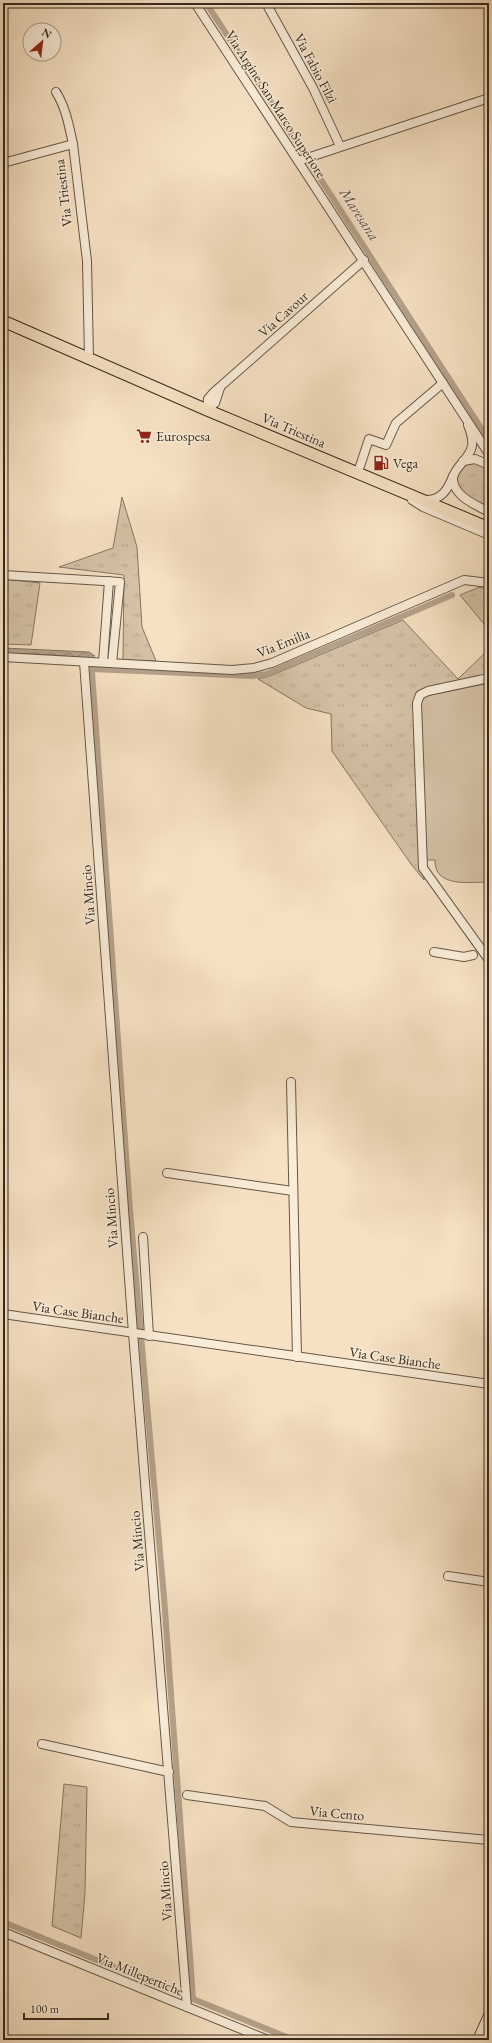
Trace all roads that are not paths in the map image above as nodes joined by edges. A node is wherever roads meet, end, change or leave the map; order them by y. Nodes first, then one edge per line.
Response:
1 (195, 3) edge
2 (266, 3) edge
3 (56, 92) dead end
4 (489, 98) edge
5 (73, 144) junction
6 (340, 146) junction
7 (300, 160) junction
8 (3, 163) edge
9 (364, 260) junction
10 (3, 321) edge
11 (89, 358) junction
12 (443, 383) junction
13 (207, 410) junction
14 (467, 420) junction
15 (489, 454) edge
16 (463, 461) junction
17 (489, 465) edge
18 (358, 472) junction
19 (454, 475) junction
20 (382, 482) junction
21 (424, 500) junction
22 (489, 512) edge
23 (489, 528) edge
24 (489, 536) edge
25 (3, 575) edge
26 (109, 581) junction
27 (489, 583) edge
28 (3, 657) edge
29 (89, 662) junction
30 (103, 662) junction
31 (112, 662) junction
32 (489, 678) edge
33 (434, 952) dead end
34 (473, 955) dead end
35 (489, 960) edge
36 (291, 1082) dead end
37 (167, 1173) dead end
38 (294, 1191) junction
39 (143, 1237) dead end
40 (3, 1314) edge
41 (141, 1334) junction
42 (297, 1356) junction
43 (489, 1384) edge
44 (448, 1576) dead end
45 (489, 1582) edge
46 (42, 1744) dead end
47 (169, 1772) junction
48 (187, 1795) dead end
49 (489, 1840) edge
50 (3, 1932) edge
51 (187, 2004) junction
52 (489, 2013) edge
53 (268, 2040) edge
54 (477, 2040) edge

1 - 7 street, Via Argine San Marco Superiore
2 - 6 street, Via Fabio Filzi
3 - 5 street, Via Triestina
4 - 6 street
5 - 8 street, Via Triestina
5 - 11 street, Via Triestina
6 - 7 street
7 - 9 street, Via Argine San Marco Superiore
9 - 12 street, Via Argine San Marco Superiore
9 - 13 street, Via Cavour
10 - 11 main road, Via Triestina
11 - 13 main road, Via Triestina
12 - 14 street, Via Argine San Marco Superiore
12 - 18 street
13 - 18 main road, Via Triestina
14 - 15 street, Via Argine San Marco Superiore
14 - 16 street
16 - 17 street
16 - 19 street
18 - 20 main road, Via Triestina
19 - 21 street
19 - 22 street
20 - 21 main road, Via Triestina
20 - 24 street
21 - 23 main road, Via Triestina
25 - 26 street
26 - 30 street
26 - 31 street
27 - 31 street, Via Emilia
28 - 29 street, Via Emilia
29 - 30 street, Via Emilia
29 - 41 street, Via Mincio
30 - 31 street, Via Emilia
32 - 35 street
33 - 34 street
36 - 38 street
37 - 38 street
38 - 42 street
39 - 41 street
40 - 41 street, Via Case Bianche
41 - 42 street, Via Case Bianche
41 - 47 street, Via Mincio
42 - 43 street, Via Case Bianche
44 - 45 street
46 - 47 street
47 - 51 street, Via Mincio
48 - 49 street, Via Cento
50 - 51 street, Via Millepertiche
51 - 53 street, Via Millepertiche
52 - 54 street

